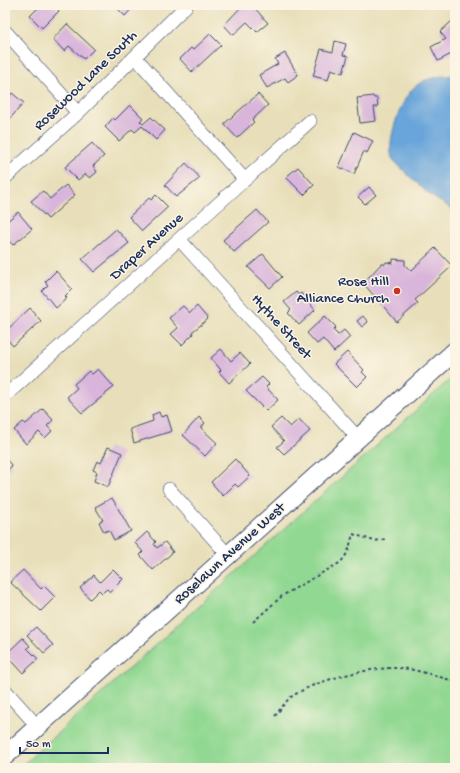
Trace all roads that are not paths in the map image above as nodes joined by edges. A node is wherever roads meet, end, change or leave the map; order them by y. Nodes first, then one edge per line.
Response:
1 (187, 5) edge
2 (5, 31) edge
3 (135, 56) junction
4 (78, 113) junction
5 (310, 121) dead end
6 (5, 178) edge
7 (245, 180) junction
8 (179, 239) junction
9 (455, 351) edge
10 (5, 396) edge
11 (358, 438) junction
12 (169, 489) dead end
13 (228, 555) junction
14 (5, 690) edge
15 (38, 727) junction
16 (5, 756) edge

1 - 3 street, Rosewood Lane South
2 - 4 street
3 - 4 street, Rosewood Lane South
3 - 7 street
4 - 6 street, Rosewood Lane South
5 - 7 street, Draper Avenue
7 - 8 street, Draper Avenue
8 - 10 street, Draper Avenue
8 - 11 street, Hythe Street
9 - 11 street, Roselawn Avenue West
11 - 13 street, Roselawn Avenue West
12 - 13 street
13 - 15 street, Roselawn Avenue West
14 - 15 street
15 - 16 street, Roselawn Avenue West

